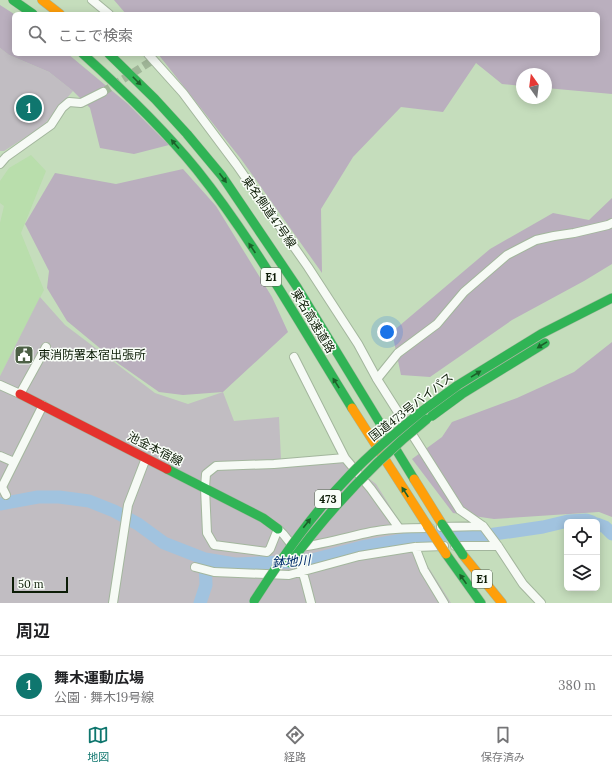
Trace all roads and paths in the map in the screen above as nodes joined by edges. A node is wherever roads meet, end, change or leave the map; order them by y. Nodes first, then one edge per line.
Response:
1 (13, 0) edge
2 (42, 0) edge
3 (92, 0) edge
4 (30, 12) edge
5 (57, 12) edge
6 (107, 12) edge
7 (85, 56) edge
8 (111, 56) edge
9 (150, 56) edge
10 (103, 92) tunnel mouth
11 (0, 164) edge
12 (612, 222) edge
13 (612, 298) edge
14 (612, 305) edge
15 (46, 346) dead end
16 (294, 357) dead end
17 (377, 379) junction
18 (0, 384) edge
19 (20, 394) junction
20 (42, 405) junction
21 (424, 416) junction
22 (0, 456) edge
23 (146, 458) junction
24 (346, 458) junction
25 (14, 462) junction
26 (1, 486) edge
27 (205, 488) junction
28 (6, 495) dead end
29 (482, 526) junction
30 (399, 528) junction
31 (278, 529) junction
32 (498, 546) junction
33 (415, 547) junction
34 (293, 548) junction
35 (195, 567) dead end
36 (302, 572) junction
37 (253, 602) edge
38 (443, 602) edge
39 (113, 603) edge
40 (264, 603) edge
41 (311, 603) edge
42 (481, 603) edge
43 (502, 603) edge
44 (541, 603) edge

1 - 4 main road
2 - 5 main road
3 - 6 street
42 -> 7 main road, 東名高速道路 / E1, bridge
8 -> 43 main road, 東名高速道路 / E1, bridge
9 - 17 street, 東名側道47号線
10 - 11 street
12 - 17 street
21 -> 13 main road, 国道473号バイパス / 473
14 -> 21 main road, 国道473号バイパス / 473
15 - 19 street
16 - 24 street
17 - 29 street, 東名側道47号線
18 - 19 street
19 - 20 main road, 池金本宿線
20 - 23 main road, 池金本宿線
20 - 25 street
37 -> 21 main road, 国道473号バイパス / 473, bridge
21 - 40 main road, 国道473号バイパス / 473, bridge
22 - 25 street
23 - 27 main road, 池金本宿線
23 - 39 street
24 - 27 street
24 - 30 street
25 - 26 street
26 - 28 street
27 - 31 main road, 池金本宿線
27 - 31 street
29 - 30 street
29 - 32 street, 東名側道47号線
30 - 34 street
31 - 34 street
32 - 33 street
32 - 44 street, 東名側道47号線
33 - 36 street
33 - 38 street
34 - 36 street
35 - 36 street
36 - 41 street

